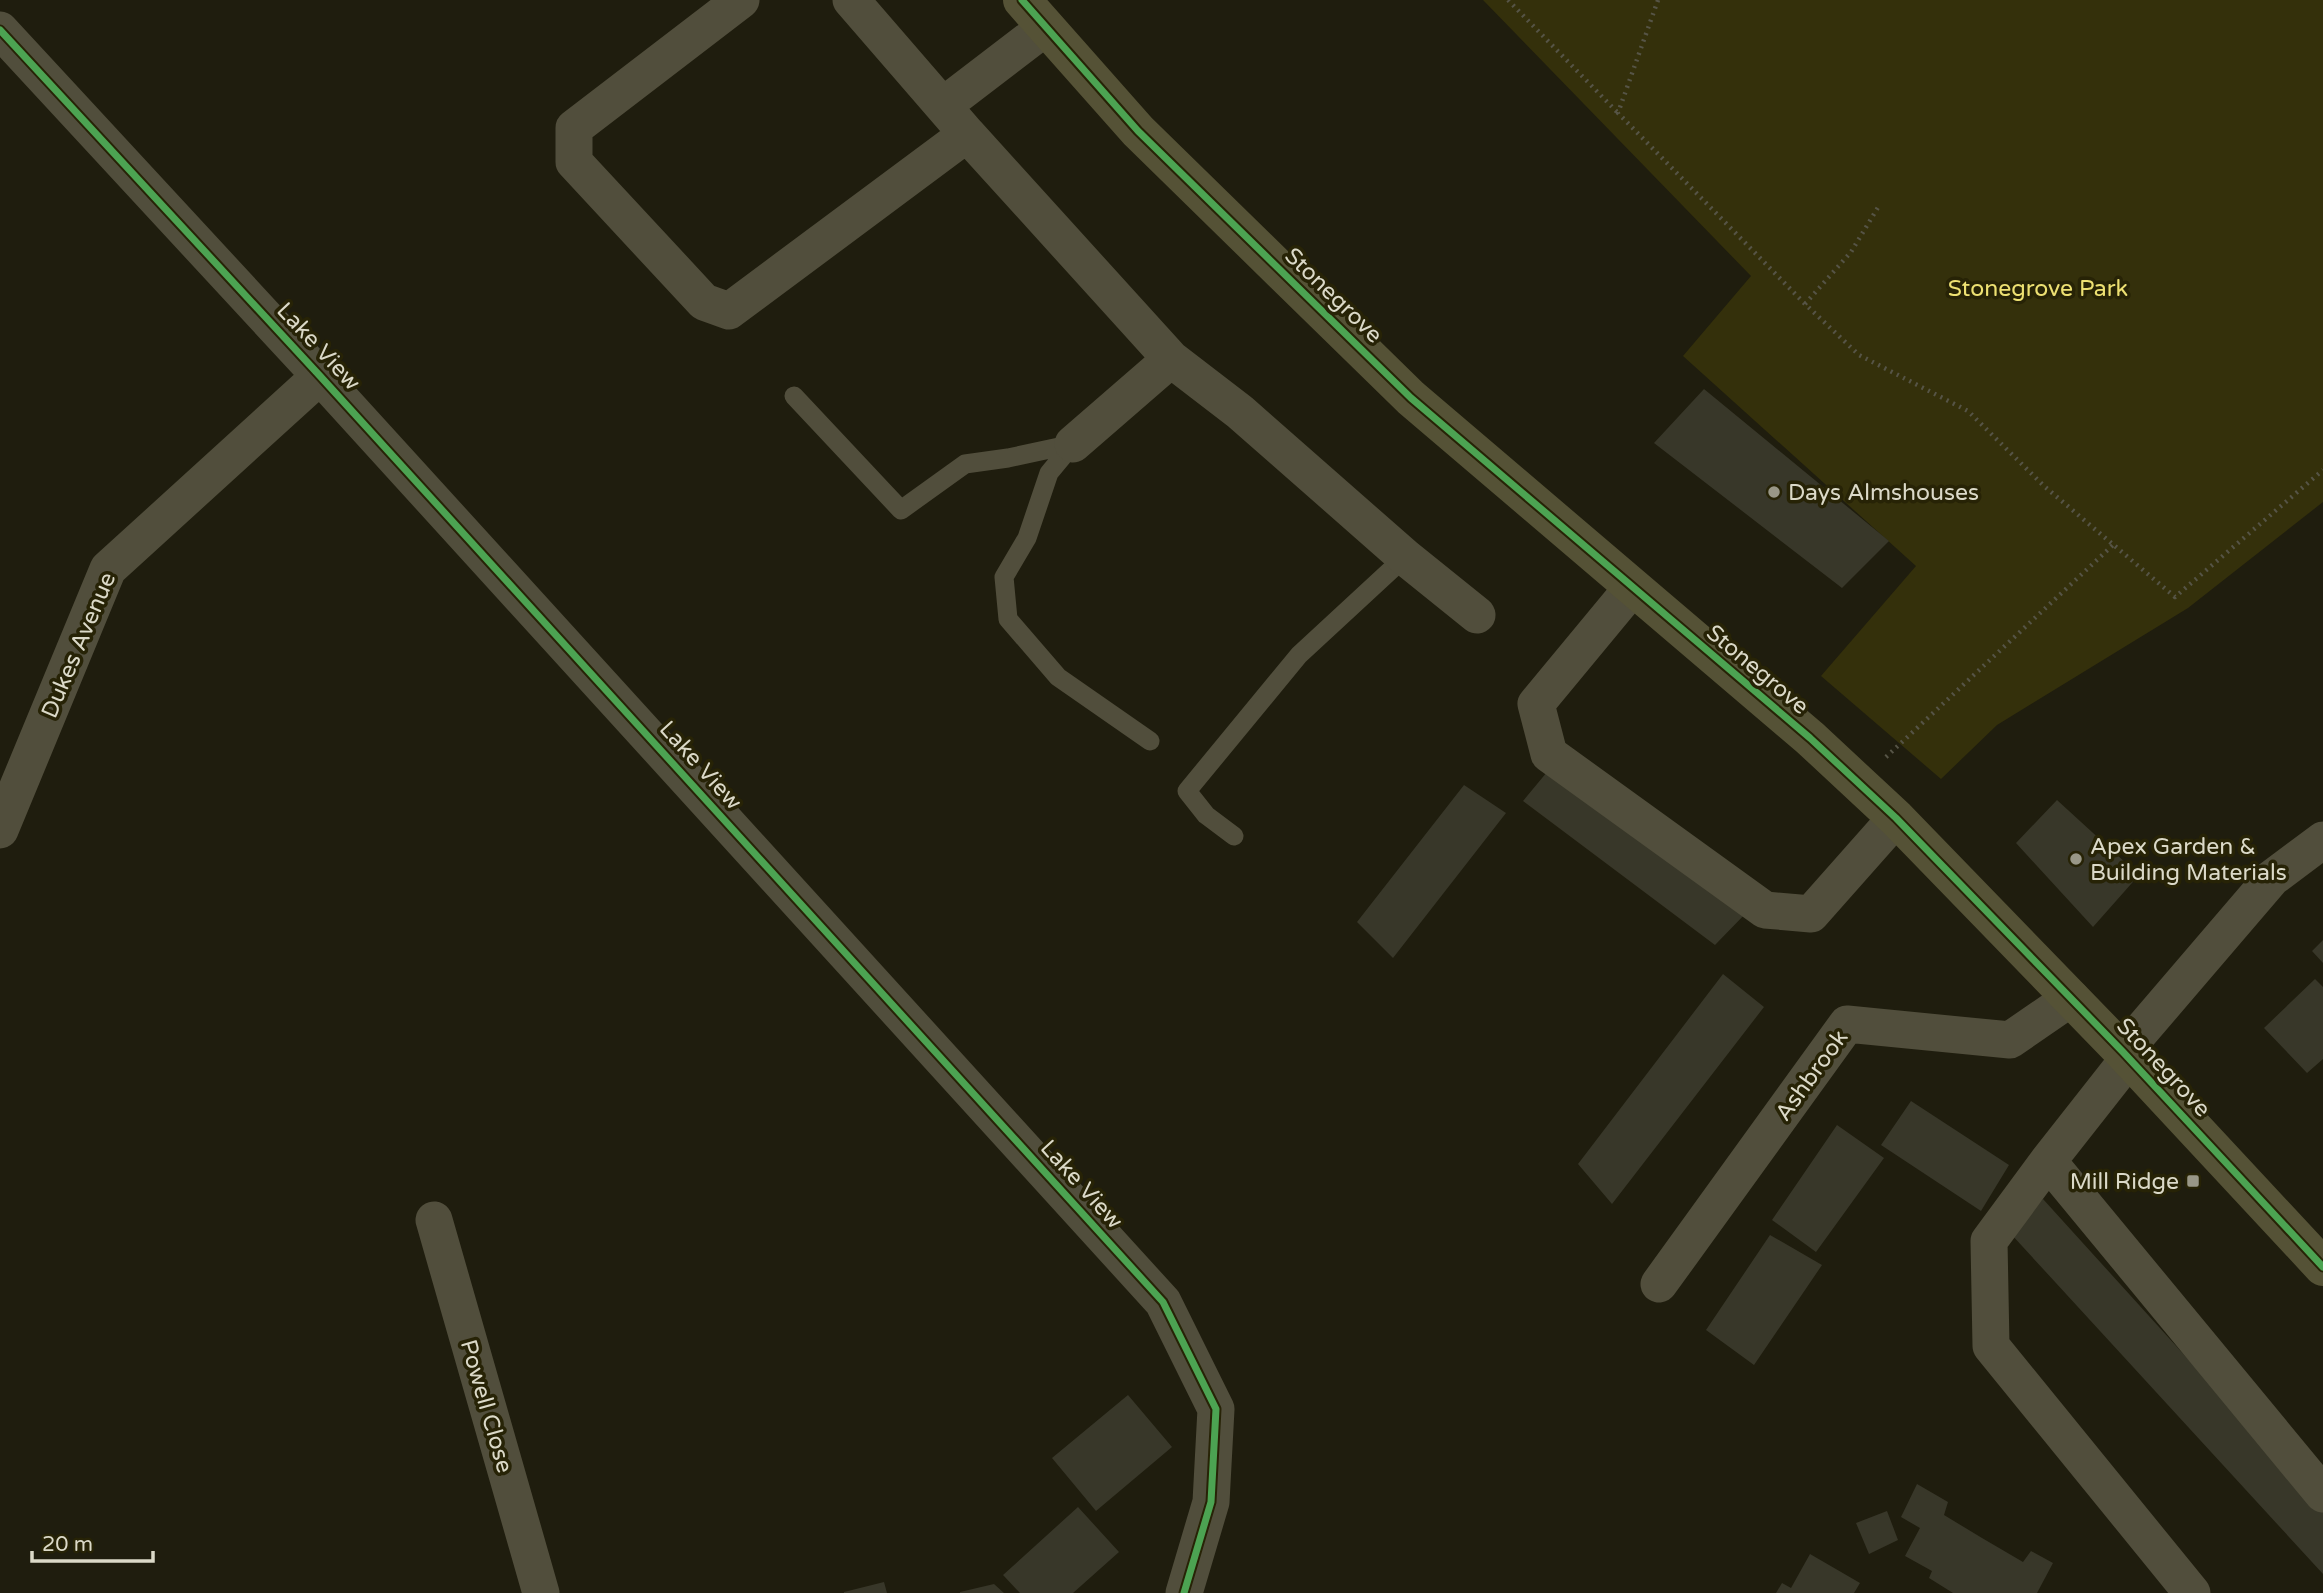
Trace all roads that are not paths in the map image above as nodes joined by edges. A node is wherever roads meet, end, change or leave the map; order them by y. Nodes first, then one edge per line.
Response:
1 (741, 0) edge
2 (851, 0) edge
3 (1034, 14) edge
4 (0, 30) edge
5 (944, 105) junction
6 (967, 134) junction
7 (1171, 359) junction
8 (320, 376) junction
9 (794, 396) dead end
10 (1073, 444) junction
11 (1405, 557) junction
12 (1632, 588) junction
13 (1477, 615) dead end
14 (1150, 741) dead end
15 (1896, 818) junction
16 (0, 830) edge
17 (1234, 836) dead end
18 (2323, 840) edge
19 (2071, 999) junction
20 (2126, 1055) junction
21 (2048, 1161) junction
22 (434, 1220) dead end
23 (2323, 1268) edge
24 (1659, 1284) dead end
25 (2323, 1494) edge
26 (541, 1593) edge
27 (1185, 1593) edge
28 (2192, 1593) edge

1 - 6 street
2 - 5 street
3 - 5 street
3 - 12 main road, Stonegrove
4 - 8 street, Lake View
5 - 6 street
6 - 7 street
7 - 10 street
7 - 11 street
8 - 16 street, Dukes Avenue
8 - 27 street, Lake View
9 - 10 lane
10 - 14 lane
11 - 13 street
11 - 17 lane
12 - 15 main road, Stonegrove
12 - 15 street
15 - 19 main road, Stonegrove
18 - 20 street
19 - 20 main road, Stonegrove
19 - 24 street, Ashbrook
20 - 21 street
20 - 23 main road, Stonegrove
21 - 25 street
21 - 28 street
22 - 26 street, Powell Close

